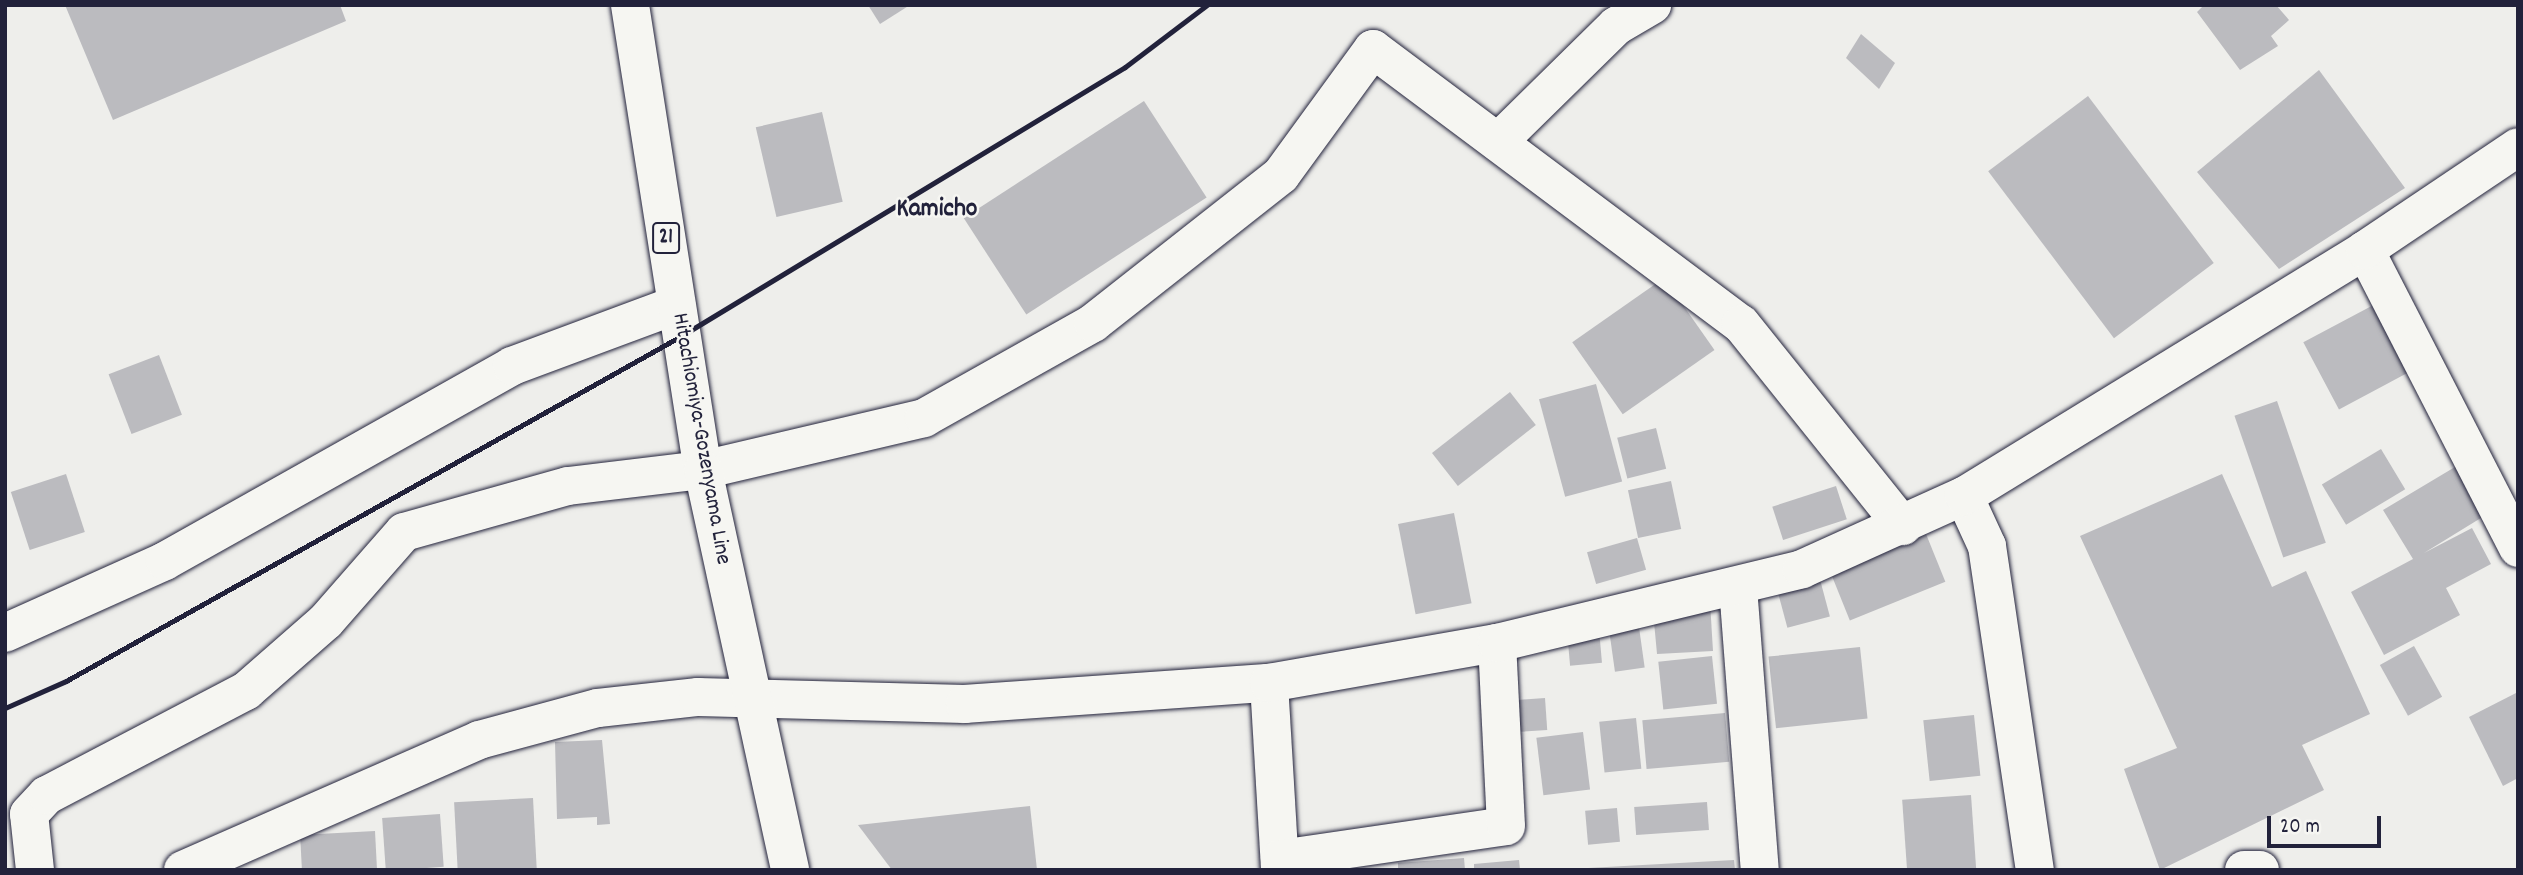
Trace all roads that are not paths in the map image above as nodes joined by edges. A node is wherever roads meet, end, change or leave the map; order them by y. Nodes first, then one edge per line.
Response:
1 (629, 5) edge
2 (1652, 5) edge
3 (1498, 142) junction
4 (2518, 147) edge
5 (2365, 250) junction
6 (676, 305) junction
7 (703, 470) junction
8 (1964, 496) junction
9 (1903, 526) junction
10 (2518, 548) edge
11 (1738, 587) junction
12 (5, 634) edge
13 (1497, 643) junction
14 (1269, 683) junction
15 (751, 700) junction
16 (1280, 864) edge
17 (35, 870) edge
18 (183, 870) edge
19 (790, 870) edge
20 (1760, 870) edge
21 (2035, 870) edge
22 (2244, 870) edge
23 (2260, 870) edge

1 - 6 street, Hitachiomiya-Gozenyama Line / 21
2 - 3 street
3 - 7 street
3 - 9 street
4 - 5 street
5 - 8 street
5 - 10 street
6 - 7 street, Hitachiomiya-Gozenyama Line / 21
6 - 12 street
7 - 15 street, Hitachiomiya-Gozenyama Line / 21
7 - 17 street
8 - 9 street
8 - 21 street
9 - 11 street
11 - 13 street
11 - 20 street
13 - 14 street
13 - 16 street
14 - 15 street
14 - 16 street
15 - 18 street
15 - 19 street, Hitachiomiya-Gozenyama Line / 21
22 - 23 street

